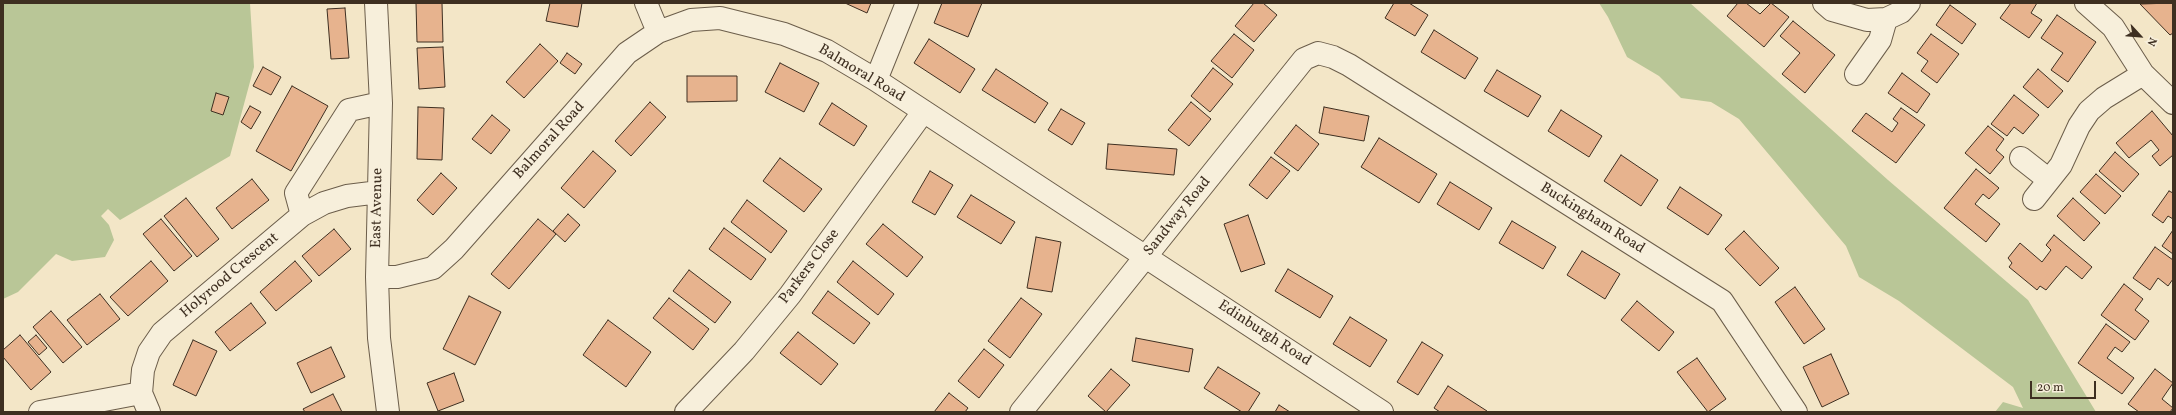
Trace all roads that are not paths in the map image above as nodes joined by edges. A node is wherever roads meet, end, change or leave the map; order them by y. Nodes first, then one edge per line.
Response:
1 (376, 3) edge
2 (646, 3) edge
3 (907, 3) edge
4 (1824, 3) edge
5 (1909, 3) edge
6 (2086, 3) edge
7 (1886, 19) junction
8 (658, 32) junction
9 (1349, 66) joint
10 (1856, 74) dead end
11 (2143, 74) junction
12 (876, 80) junction
13 (381, 103) junction
14 (2173, 103) edge
15 (924, 112) junction
16 (2021, 158) dead end
17 (2049, 180) junction
18 (378, 192) junction
19 (2034, 199) dead end
20 (302, 215) junction
21 (1146, 257) junction
22 (377, 277) junction
23 (145, 402) edge
24 (40, 412) edge
25 (388, 412) edge
26 (686, 412) edge
27 (1021, 412) edge
28 (1382, 412) edge
29 (1796, 412) edge

1 - 13 street, East Avenue
2 - 8 street
3 - 12 street
4 - 7 street
5 - 7 street
6 - 11 street
7 - 10 street
8 - 12 street, Balmoral Road
8 - 22 street, Balmoral Road
9 - 21 street, Sandway Road
9 - 29 street, Buckingham Road
11 - 14 street
11 - 17 street
12 - 15 street, Balmoral Road
13 - 18 street, East Avenue
13 - 20 street
15 - 21 street, Balmoral Road
15 - 26 street, Parkers Close
16 - 17 street
17 - 19 street
18 - 20 street, Holyrood Crescent
18 - 22 street, East Avenue
20 - 23 street, Holyrood Crescent
21 - 27 street, Sandway Road
21 - 28 street, Edinburgh Road
22 - 25 street, East Avenue
23 - 24 street

